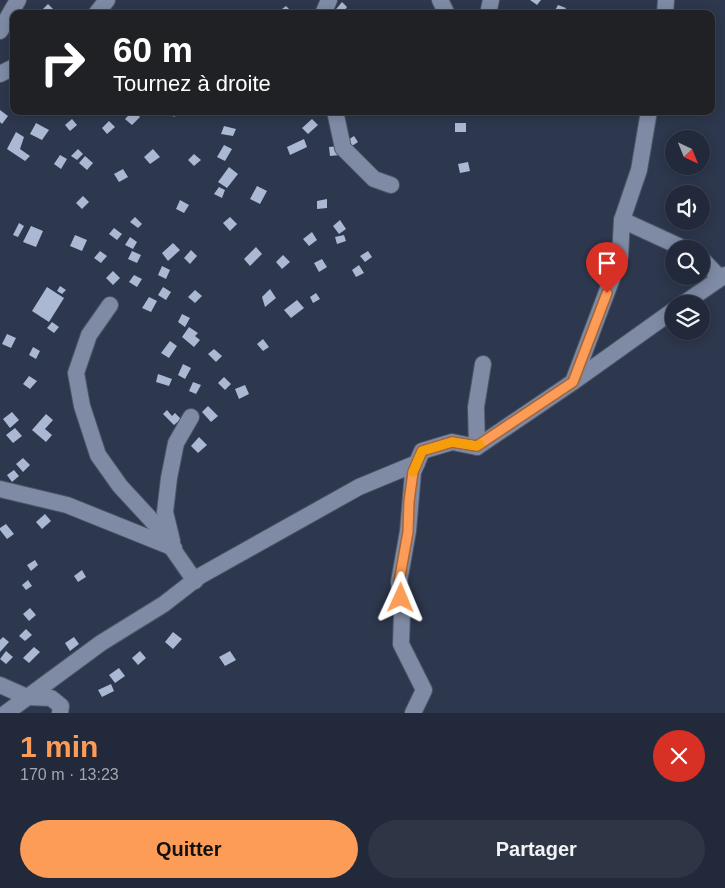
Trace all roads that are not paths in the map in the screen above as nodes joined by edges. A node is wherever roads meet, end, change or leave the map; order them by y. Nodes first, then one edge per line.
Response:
1 (107, 0) edge
2 (99, 10) edge
3 (10, 14) edge
4 (0, 31) edge
5 (336, 115) edge
6 (648, 115) edge
7 (391, 185) dead end
8 (622, 220) junction
9 (665, 240) edge
10 (710, 266) edge
11 (722, 276) edge
12 (696, 295) edge
13 (110, 305) dead end
14 (665, 316) edge
15 (483, 364) dead end
16 (573, 382) junction
17 (191, 417) dead end
18 (477, 446) junction
19 (417, 463) junction
20 (0, 489) edge
21 (174, 548) junction
22 (195, 581) junction
23 (0, 685) edge
24 (27, 697) junction
25 (6, 713) edge
26 (60, 713) edge
27 (413, 713) edge

1 - 2 street
3 - 4 street
5 - 7 street
6 - 8 street
8 - 9 street
8 - 16 street
10 - 11 street
11 - 12 street
13 - 21 street
14 - 16 street
15 - 18 street
16 - 18 street
17 - 21 street
18 - 19 street
19 - 22 street
19 - 27 street
20 - 21 street
21 - 22 street
22 - 24 street
23 - 24 street
24 - 25 street
24 - 26 street

